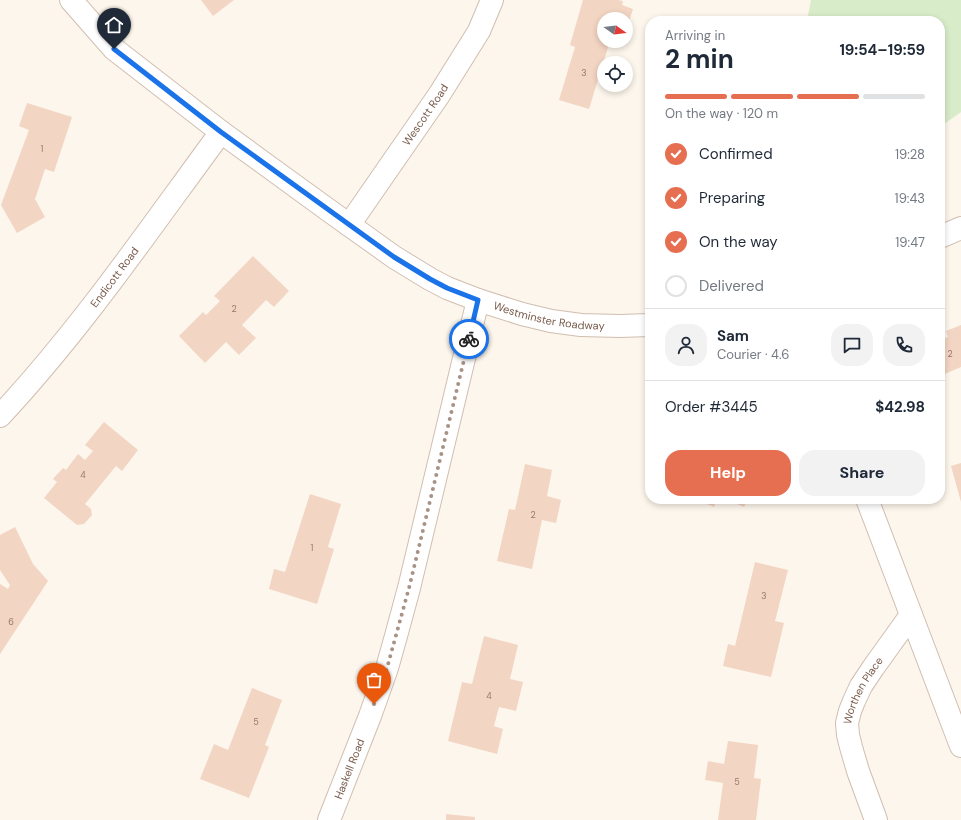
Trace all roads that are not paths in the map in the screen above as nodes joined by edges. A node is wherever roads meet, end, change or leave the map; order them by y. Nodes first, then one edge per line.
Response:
1 (70, 0) edge
2 (492, 0) edge
3 (221, 132) junction
4 (349, 225) junction
5 (961, 228) edge
6 (945, 235) edge
7 (478, 300) junction
8 (645, 325) edge
9 (0, 416) edge
10 (869, 504) edge
11 (911, 615) junction
12 (961, 746) edge
13 (329, 820) edge
14 (876, 820) edge

1 - 3 street, Westminster Roadway
2 - 4 street, Wescott Road
3 - 4 street, Westminster Roadway
3 - 9 street, Endicott Road
4 - 7 street, Westminster Roadway
5 - 6 street
7 - 8 street, Westminster Roadway
7 - 13 street, Haskell Road
10 - 11 street
11 - 12 street
11 - 14 street, Worthen Place

